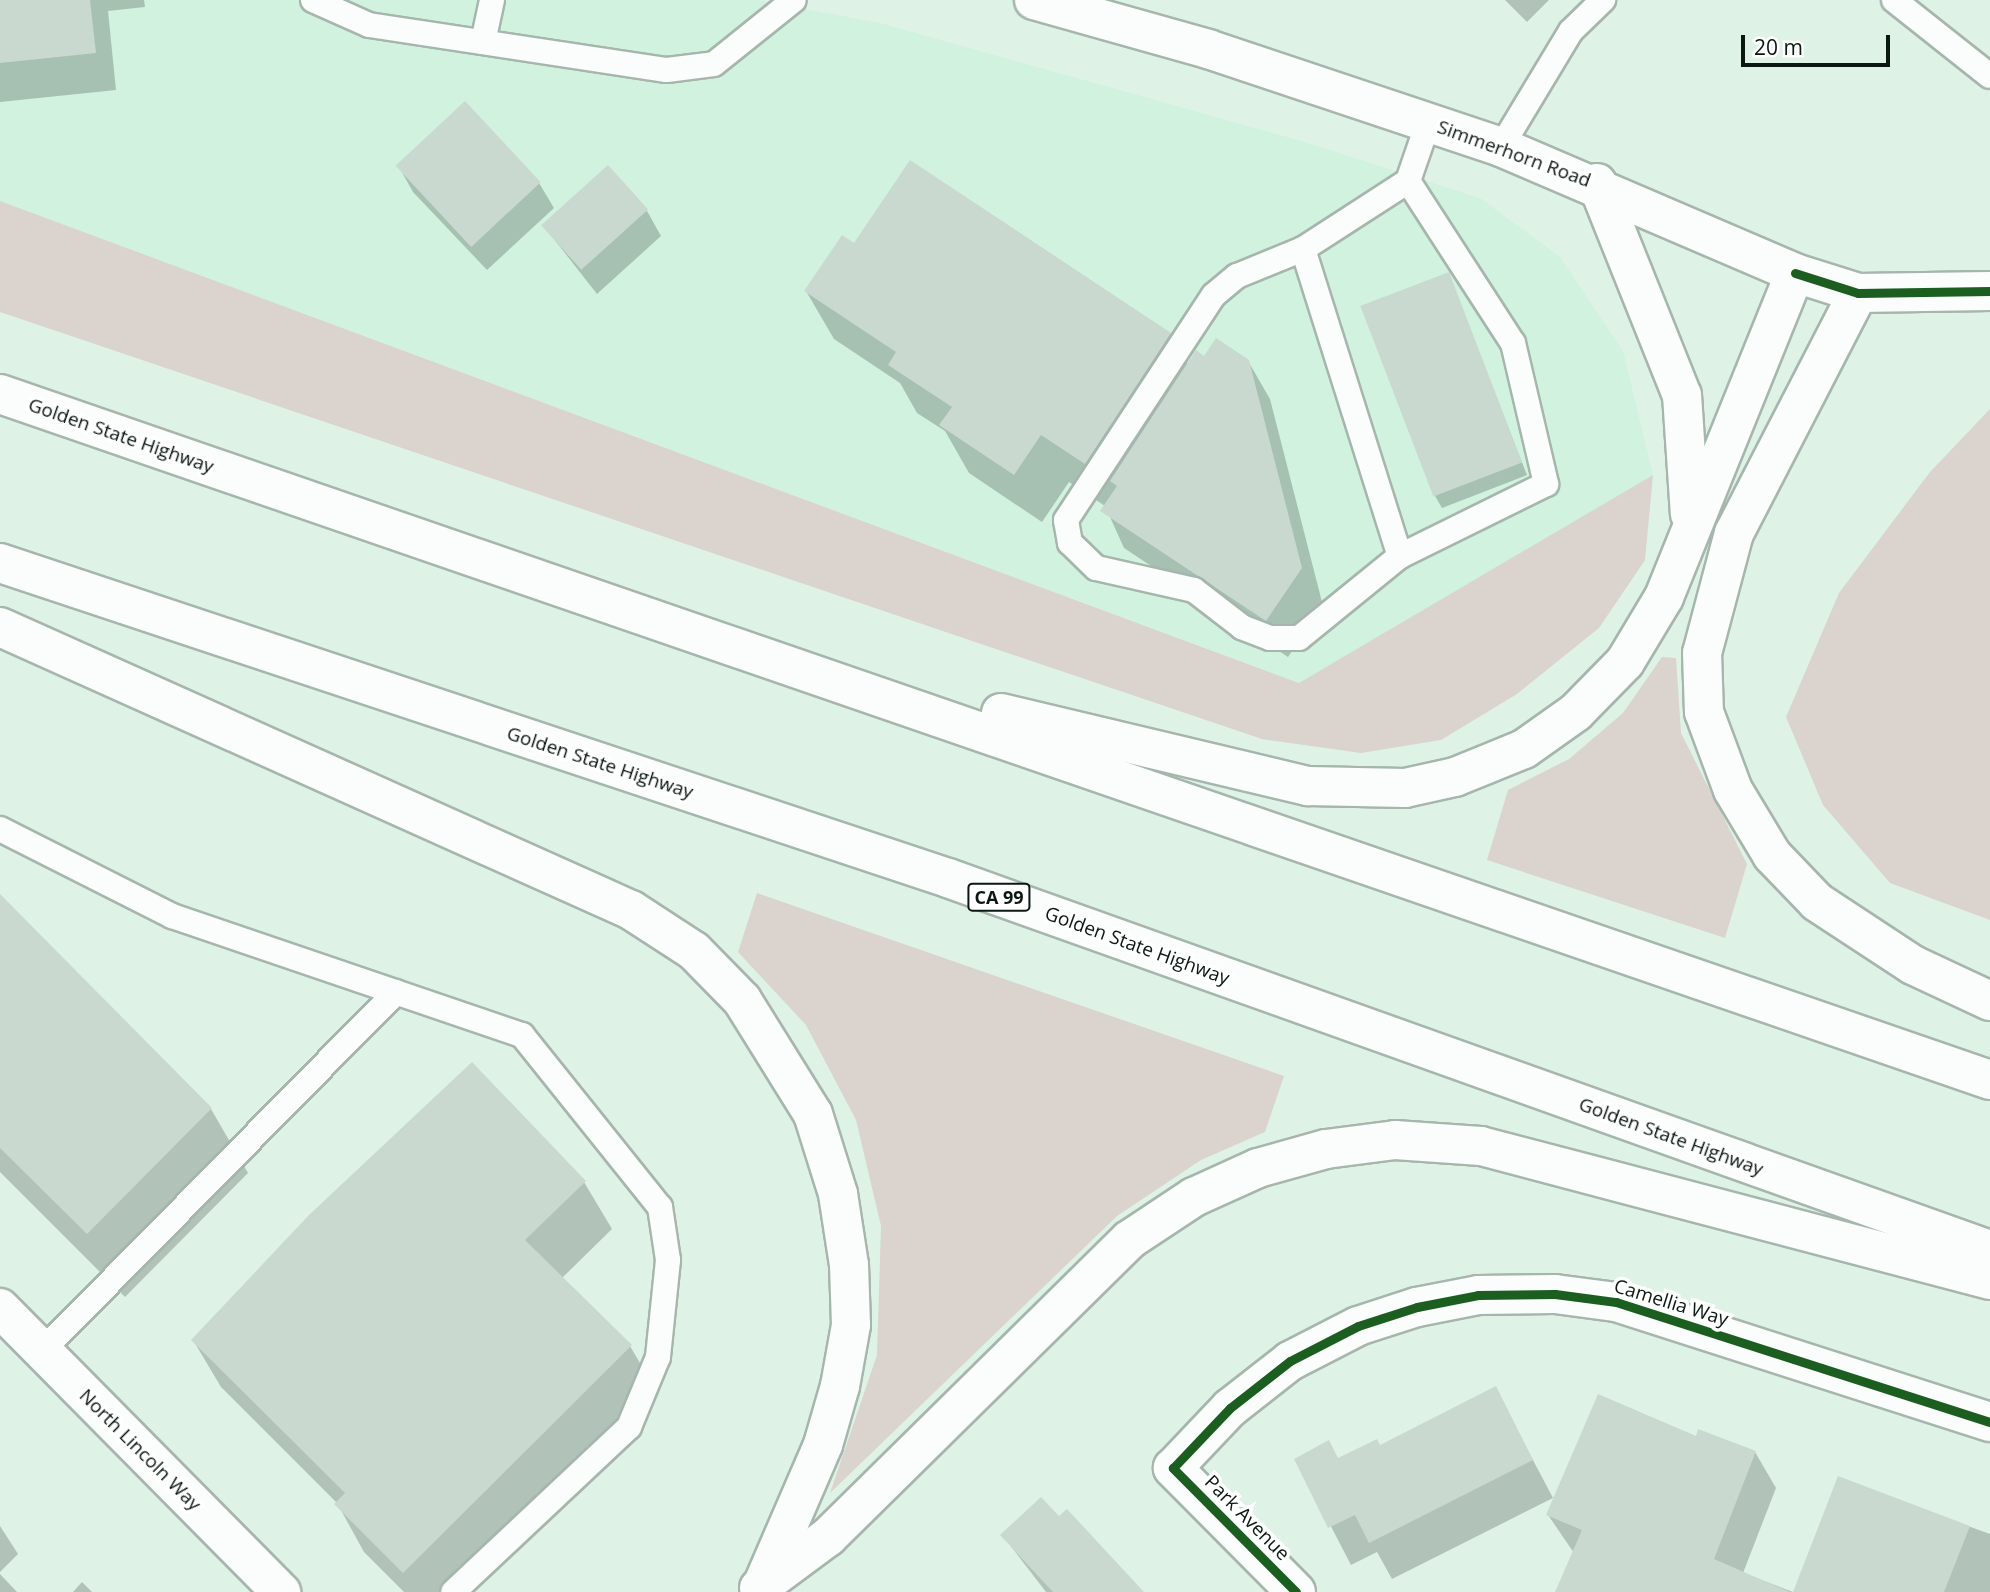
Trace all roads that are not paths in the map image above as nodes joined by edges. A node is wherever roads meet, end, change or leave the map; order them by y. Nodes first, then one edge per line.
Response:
1 (313, 0) edge
2 (492, 0) edge
3 (794, 0) edge
4 (1034, 0) edge
5 (1602, 0) edge
6 (1894, 0) edge
7 (483, 43) junction
8 (1990, 76) edge
9 (1428, 123) junction
10 (1502, 148) junction
11 (1408, 181) junction
12 (1597, 183) junction
13 (1303, 249) junction
14 (1796, 273) junction
15 (1990, 291) edge
16 (1858, 293) junction
17 (0, 394) edge
18 (1690, 530) junction
19 (1400, 556) junction
20 (0, 563) edge
21 (0, 627) edge
22 (810, 669) junction
23 (0, 829) edge
24 (396, 992) junction
25 (1990, 1002) edge
26 (1990, 1080) edge
27 (1990, 1250) edge
28 (1990, 1280) edge
29 (0, 1308) edge
30 (42, 1351) junction
31 (1990, 1422) edge
32 (1173, 1468) joint
33 (758, 1589) edge
34 (281, 1592) edge
35 (453, 1592) edge
36 (1296, 1592) edge

1 - 7 lane
2 - 7 lane
3 - 7 lane
4 - 9 main road, Simmerhorn Road
5 - 10 lane
6 - 8 lane
9 - 10 main road, Simmerhorn Road
9 - 11 lane
10 - 12 main road, Simmerhorn Road
11 - 13 lane
11 - 19 lane
12 - 14 main road, Simmerhorn Road
12 - 18 main road
13 - 19 lane
13 - 19 lane
14 - 16 main road, Simmerhorn Road
14 - 18 main road
15 - 16 main road, Simmerhorn Road
16 - 25 main road
17 - 22 main road, Golden State Highway
18 - 22 main road
20 - 27 main road, Golden State Highway / CA 99
21 - 33 main road
22 - 26 main road, Golden State Highway
23 - 24 lane
24 - 30 lane
24 - 35 lane
28 - 33 main road
29 - 30 main road, North Lincoln Way
30 - 34 main road, North Lincoln Way
31 - 32 main road, Camellia Way
32 - 36 main road, Park Avenue

